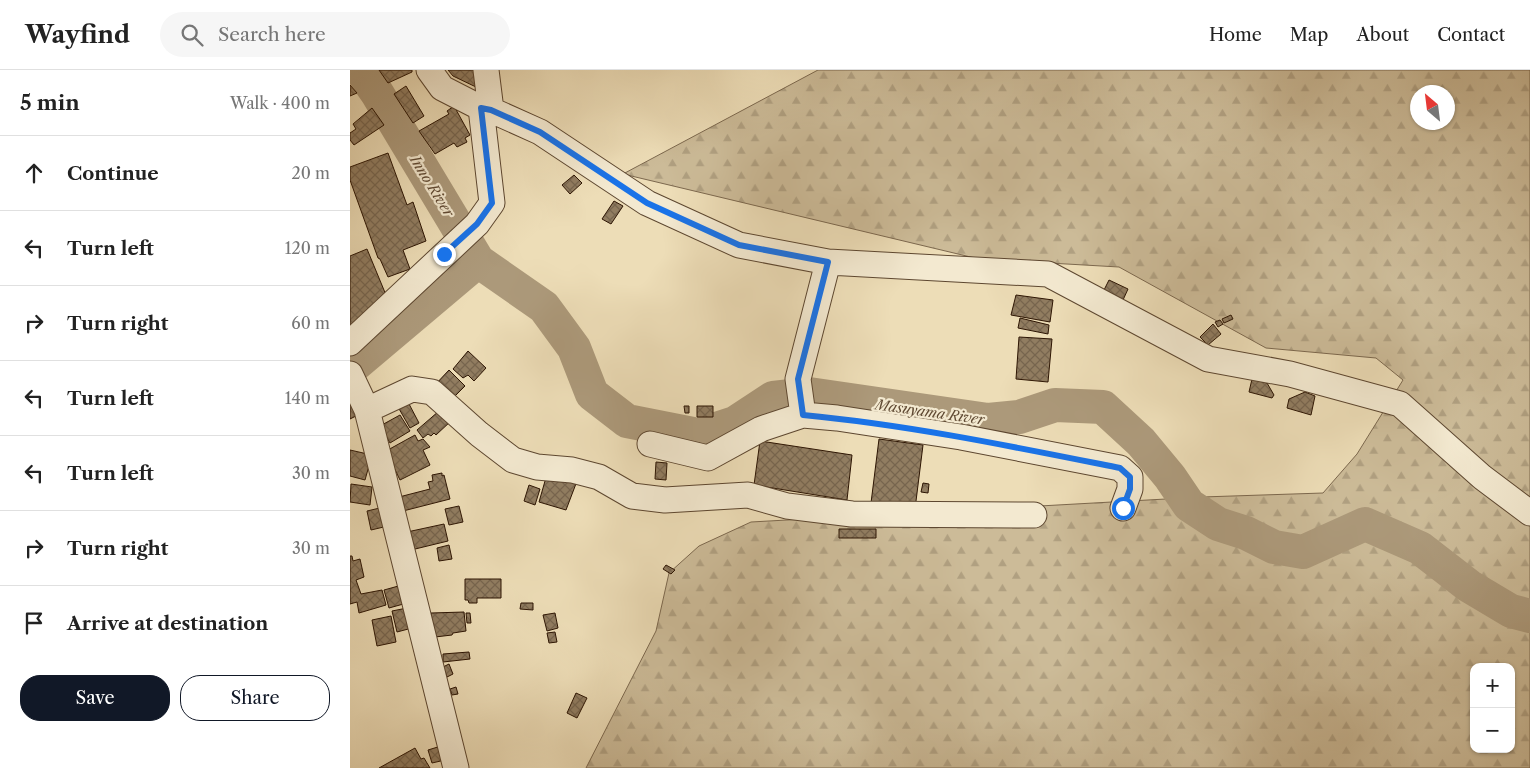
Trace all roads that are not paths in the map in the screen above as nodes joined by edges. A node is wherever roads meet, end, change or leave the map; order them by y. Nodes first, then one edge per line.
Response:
1 (429, 70) edge
2 (486, 70) edge
3 (486, 109) junction
4 (828, 262) junction
5 (350, 343) edge
6 (351, 379) edge
7 (367, 410) junction
8 (803, 415) junction
9 (650, 444) dead end
10 (1123, 508) dead end
11 (1530, 513) edge
12 (1034, 515) dead end
13 (456, 768) edge

1 - 3 street
2 - 3 street
3 - 4 street
3 - 5 street
4 - 8 street
4 - 11 street
6 - 7 street
7 - 12 street
7 - 13 street
8 - 9 street
8 - 10 street

